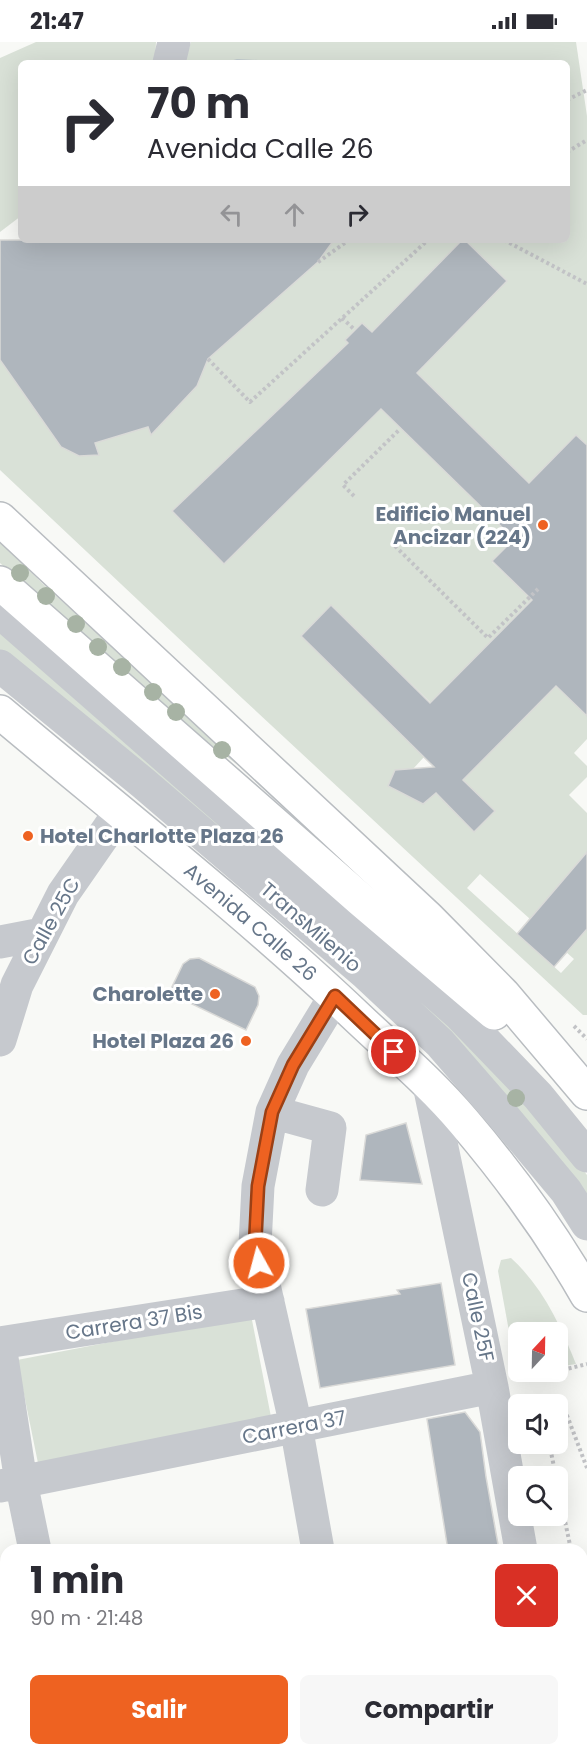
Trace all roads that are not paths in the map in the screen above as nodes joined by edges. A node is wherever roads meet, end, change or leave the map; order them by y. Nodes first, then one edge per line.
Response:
1 (174, 42) edge
2 (170, 60) edge
3 (0, 519) edge
4 (0, 582) edge
5 (0, 612) edge
6 (0, 666) edge
7 (2, 716) edge
8 (120, 812) junction
9 (42, 934) junction
10 (0, 942) edge
11 (335, 996) junction
12 (0, 1040) edge
13 (429, 1085) junction
14 (586, 1093) edge
15 (272, 1112) junction
16 (587, 1156) edge
17 (322, 1190) dead end
18 (587, 1224) edge
19 (587, 1296) edge
20 (268, 1300) junction
21 (0, 1344) edge
22 (492, 1387) junction
23 (296, 1426) junction
24 (11, 1484) edge
25 (32, 1544) edge
26 (317, 1544) edge
27 (520, 1544) edge

1 - 2 street
3 - 14 main road
4 - 14 main road
5 - 16 street, TransMilenio
6 - 18 street, TransMilenio
7 - 8 main road, Avenida Calle 26
8 - 9 street, Calle 25C
8 - 11 main road, Avenida Calle 26
9 - 10 street
9 - 12 street, Calle 25C
11 - 13 main road, Avenida Calle 26
11 - 15 street
13 - 19 main road, Avenida Calle 26
13 - 22 street, Calle 25F
15 - 17 street
15 - 20 street
20 - 21 street, Carrera 37 Bis
20 - 23 street
21 - 24 street
22 - 23 street, Carrera 37
22 - 27 street, Calle 25F
23 - 24 street, Carrera 37
23 - 26 street
24 - 25 street

